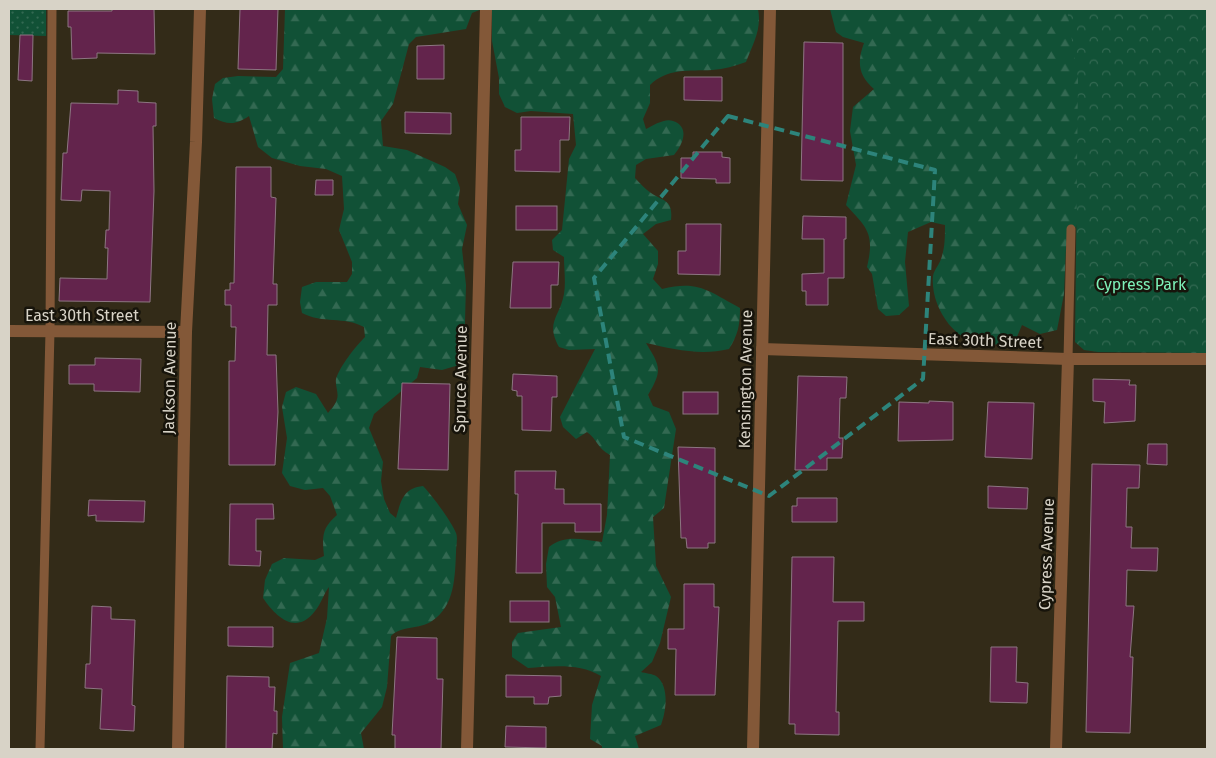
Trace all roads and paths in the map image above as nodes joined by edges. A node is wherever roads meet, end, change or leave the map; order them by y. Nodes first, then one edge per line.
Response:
1 (52, 9) edge
2 (200, 9) edge
3 (486, 9) edge
4 (770, 9) edge
5 (1071, 229) dead end
6 (9, 331) edge
7 (50, 331) junction
8 (186, 332) junction
9 (762, 349) junction
10 (1068, 359) junction
11 (1207, 359) edge
12 (40, 749) edge
13 (178, 749) edge
14 (467, 749) edge
15 (753, 749) edge
16 (1056, 749) edge

1 - 7 lane
2 - 8 street, Jackson Avenue
3 - 14 street, Spruce Avenue
4 - 9 street, Kensington Avenue
5 - 10 lane
6 - 7 street, East 30th Street
7 - 8 street, East 30th Street
7 - 12 lane
8 - 13 street, Jackson Avenue
9 - 10 street, East 30th Street
9 - 15 street, Kensington Avenue
10 - 11 street, East 30th Street
10 - 16 street, Cypress Avenue

